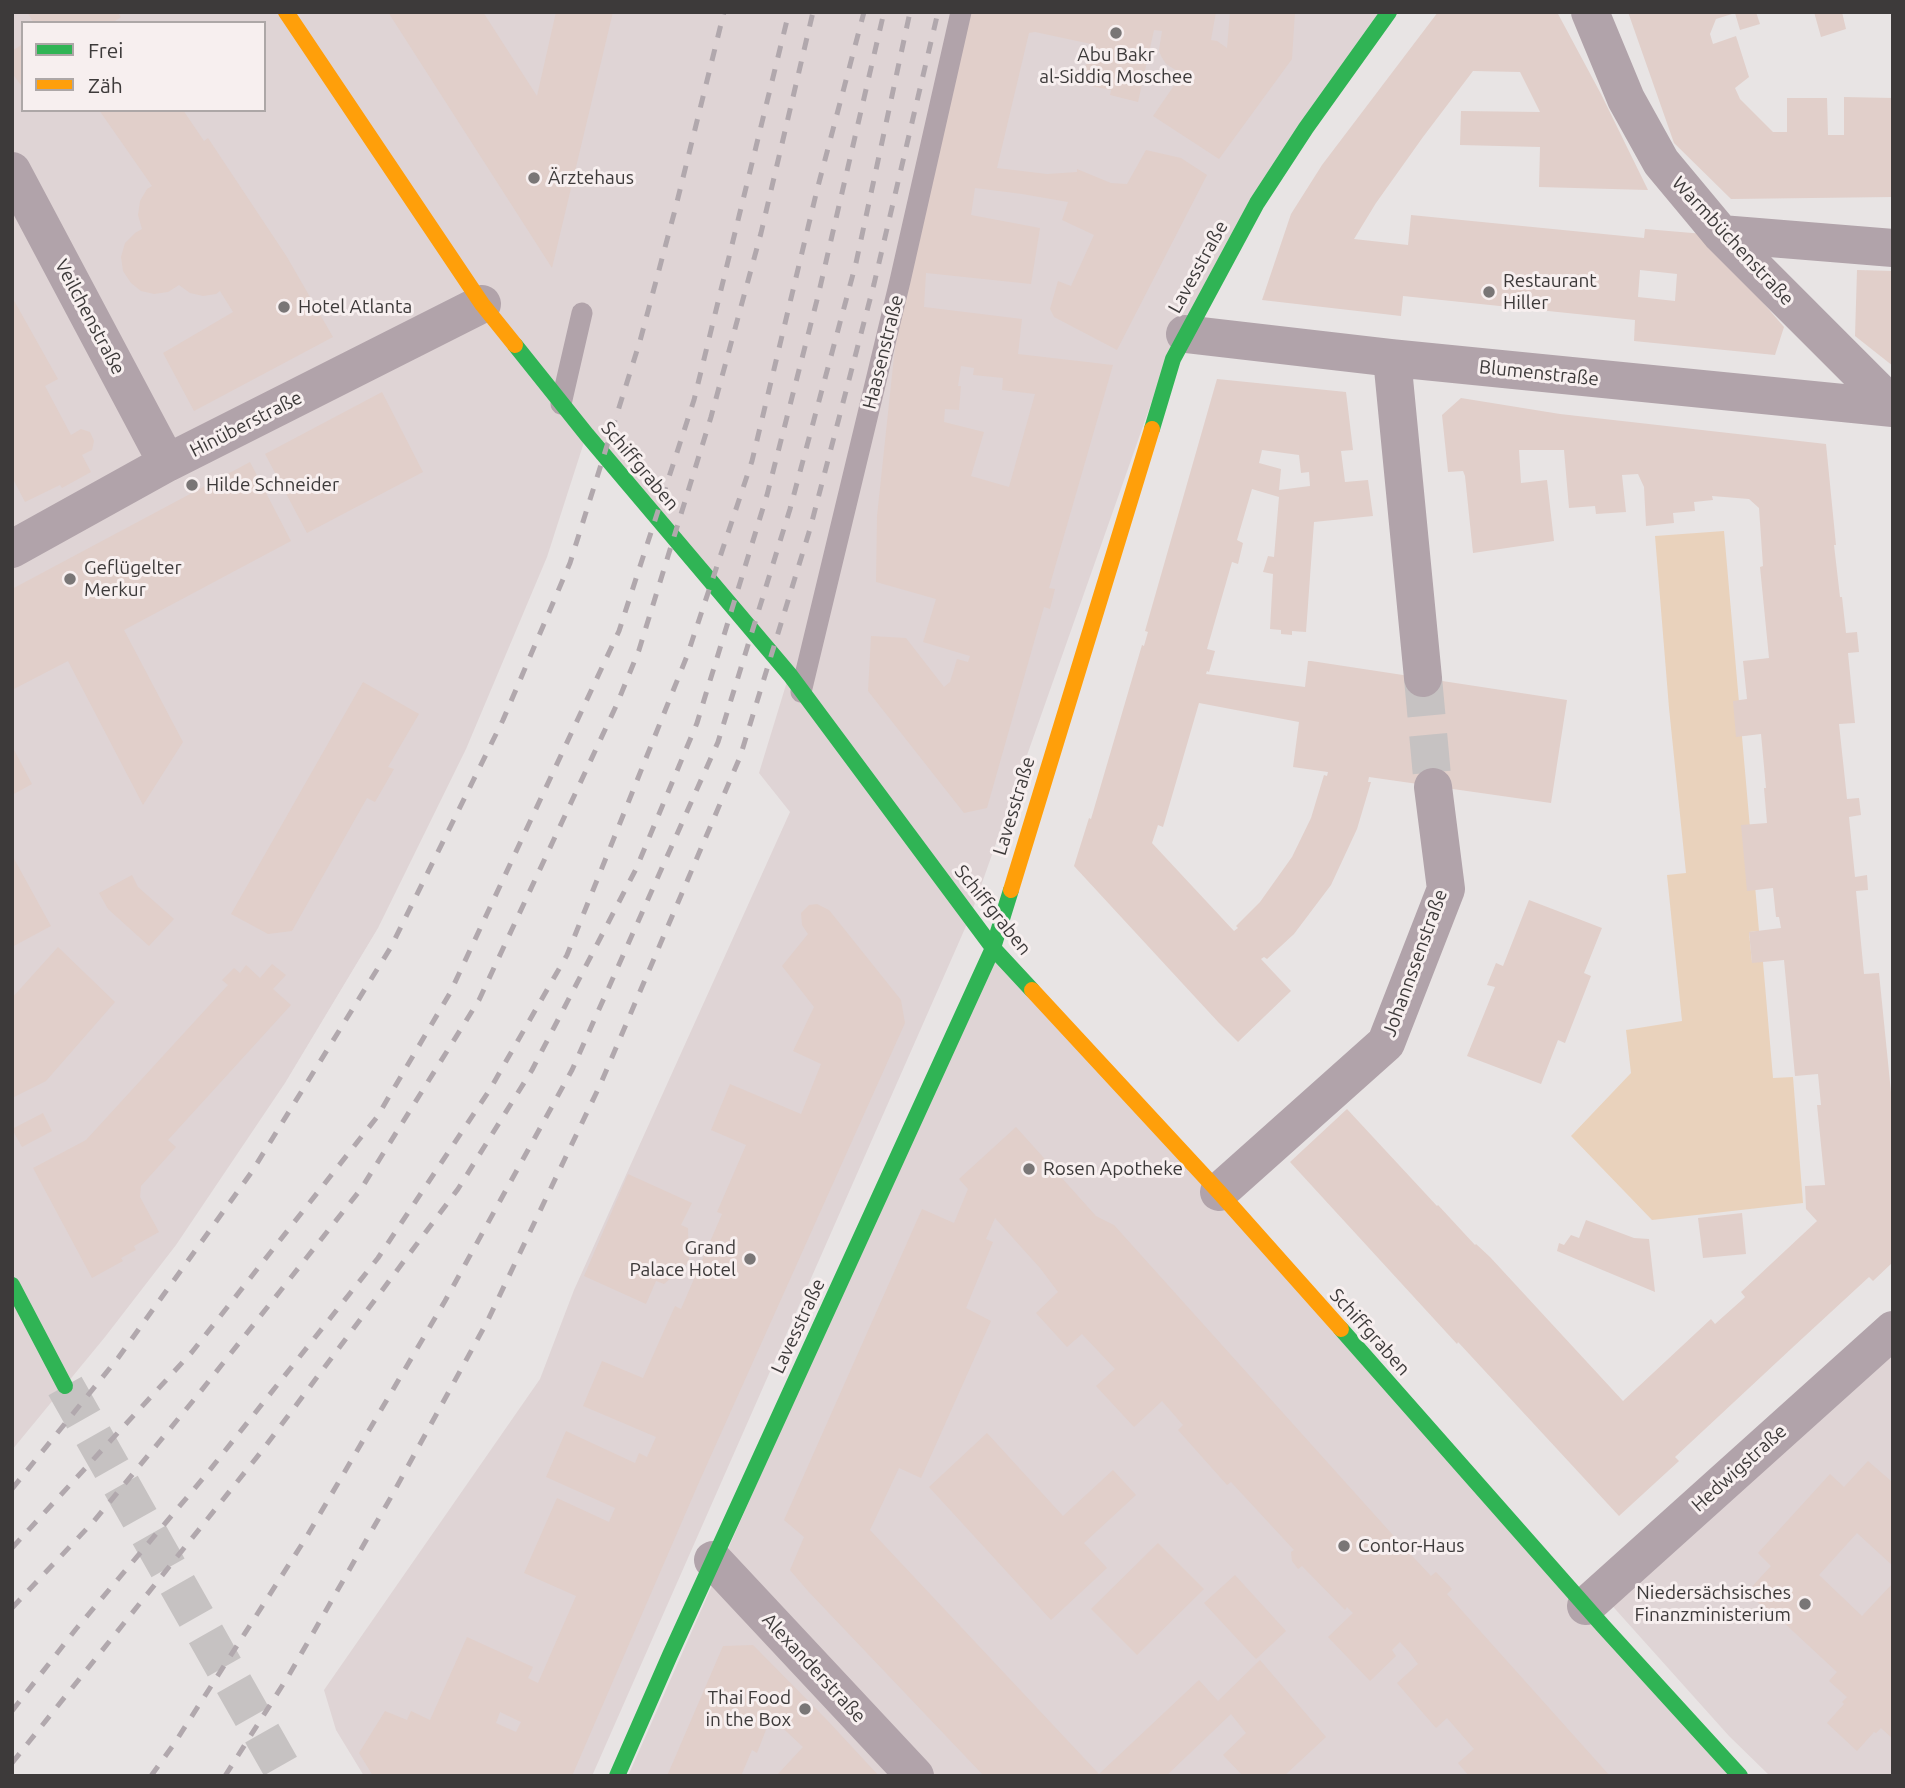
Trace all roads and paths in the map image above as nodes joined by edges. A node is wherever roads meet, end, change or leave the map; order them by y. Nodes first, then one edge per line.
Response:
1 (286, 12) edge
2 (961, 12) edge
3 (1389, 12) edge
4 (1590, 12) edge
5 (12, 171) edge
6 (1721, 234) junction
7 (1893, 248) edge
8 (482, 303) junction
9 (582, 313) dead end
10 (1185, 334) junction
11 (1392, 358) junction
12 (561, 404) junction
13 (1893, 407) edge
14 (167, 463) junction
15 (12, 549) edge
16 (1423, 678) tunnel mouth
17 (801, 692) junction
18 (1433, 787) tunnel mouth
19 (993, 948) junction
20 (1219, 1192) junction
21 (17, 1306) edge
22 (1893, 1330) edge
23 (65, 1386) tunnel mouth
24 (713, 1560) junction
25 (1586, 1606) junction
26 (617, 1776) edge
27 (915, 1776) edge
28 (1741, 1776) edge

1 - 8 main road, Schiffgraben
2 - 17 lane, Haasenstraße
3 - 10 main road, Lavesstraße
4 - 6 street, Warmbüchenstraße
5 - 14 street, Veilchenstraße
6 - 7 street
6 - 13 street, Warmbüchenstraße
8 - 12 main road, Schiffgraben
8 - 14 street, Hinüberstraße
9 - 12 lane
10 - 11 street, Blumenstraße
10 - 19 main road, Lavesstraße
11 - 13 street, Blumenstraße
11 - 16 street
12 - 17 main road, Schiffgraben
14 - 15 street, Hinüberstraße
17 - 19 main road, Schiffgraben
18 - 20 street, Johannssenstraße
19 - 20 main road, Schiffgraben
19 - 24 main road, Lavesstraße
20 - 25 main road, Schiffgraben
21 - 23 main road
22 - 25 street, Hedwigstraße
24 - 26 main road, Lavesstraße
24 - 27 street, Alexanderstraße
25 - 28 main road, Schiffgraben

